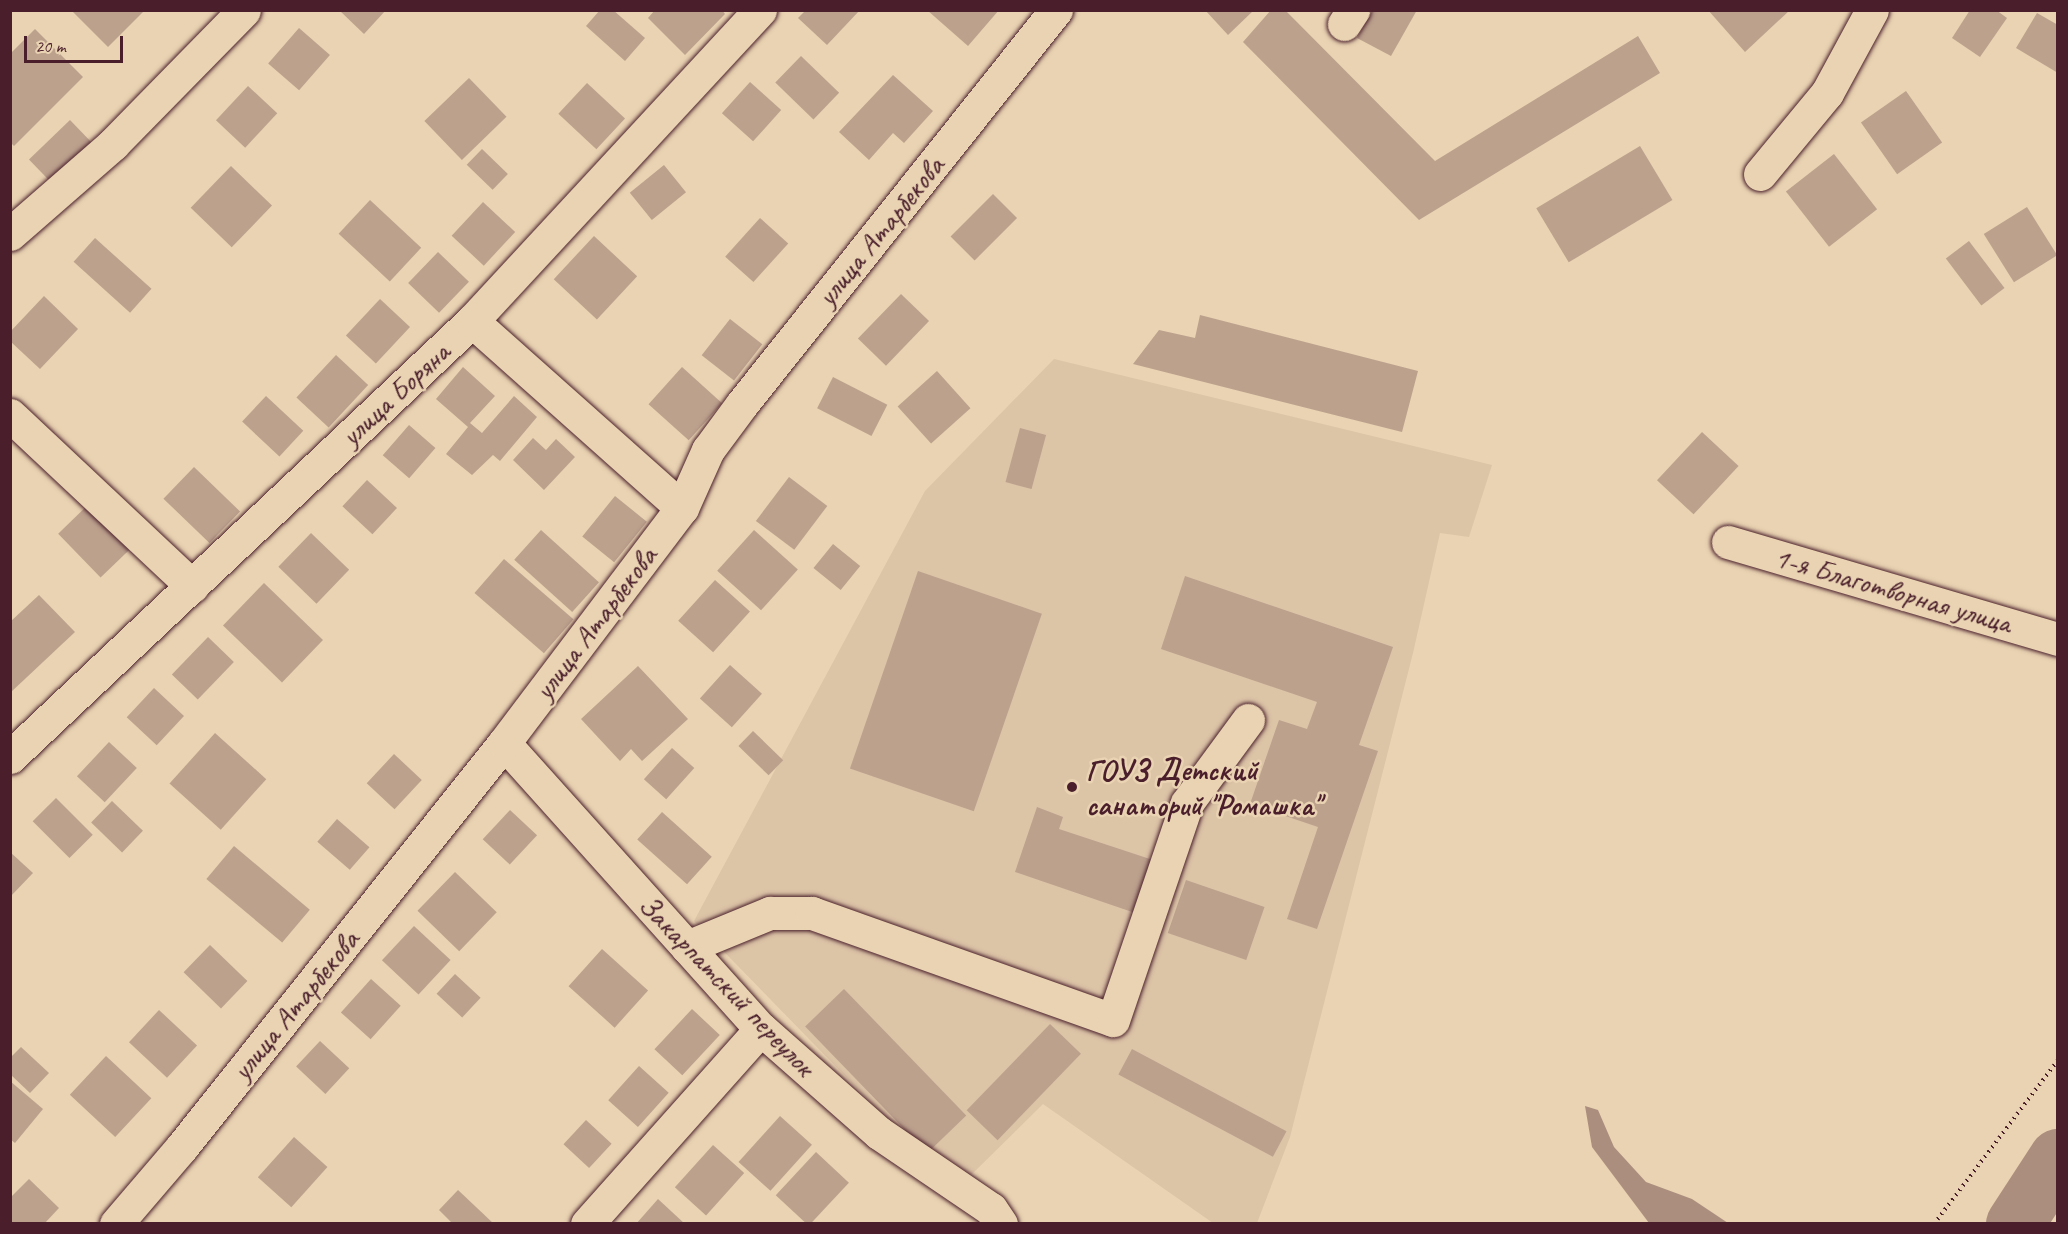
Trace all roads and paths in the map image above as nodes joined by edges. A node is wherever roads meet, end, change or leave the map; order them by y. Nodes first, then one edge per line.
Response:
1 (244, 10) edge
2 (760, 10) edge
3 (1056, 10) edge
4 (1872, 10) edge
5 (1760, 174) dead end
6 (10, 234) edge
7 (472, 321) junction
8 (10, 415) edge
9 (682, 508) junction
10 (1728, 542) dead end
11 (192, 586) junction
12 (2058, 639) edge
13 (1248, 720) dead end
14 (504, 743) junction
15 (10, 757) edge
16 (687, 946) junction
17 (761, 1029) junction
18 (2058, 1060) edge
19 (116, 1224) edge
20 (587, 1224) edge
21 (1000, 1224) edge
22 (1934, 1224) edge

1 - 6 street
2 - 7 street, улица Боряна
3 - 9 street, улица Атарбекова
4 - 5 street
7 - 9 street
7 - 11 street, улица Боряна
8 - 11 street
9 - 14 street, улица Атарбекова
10 - 12 street, 1-я Благотворная улица
11 - 15 street, улица Боряна
13 - 16 street
14 - 16 street, Закарпатский переулок
14 - 19 street, улица Атарбекова
16 - 17 street, Закарпатский переулок
17 - 20 street
17 - 21 street, Закарпатский переулок
18 - 22 path

